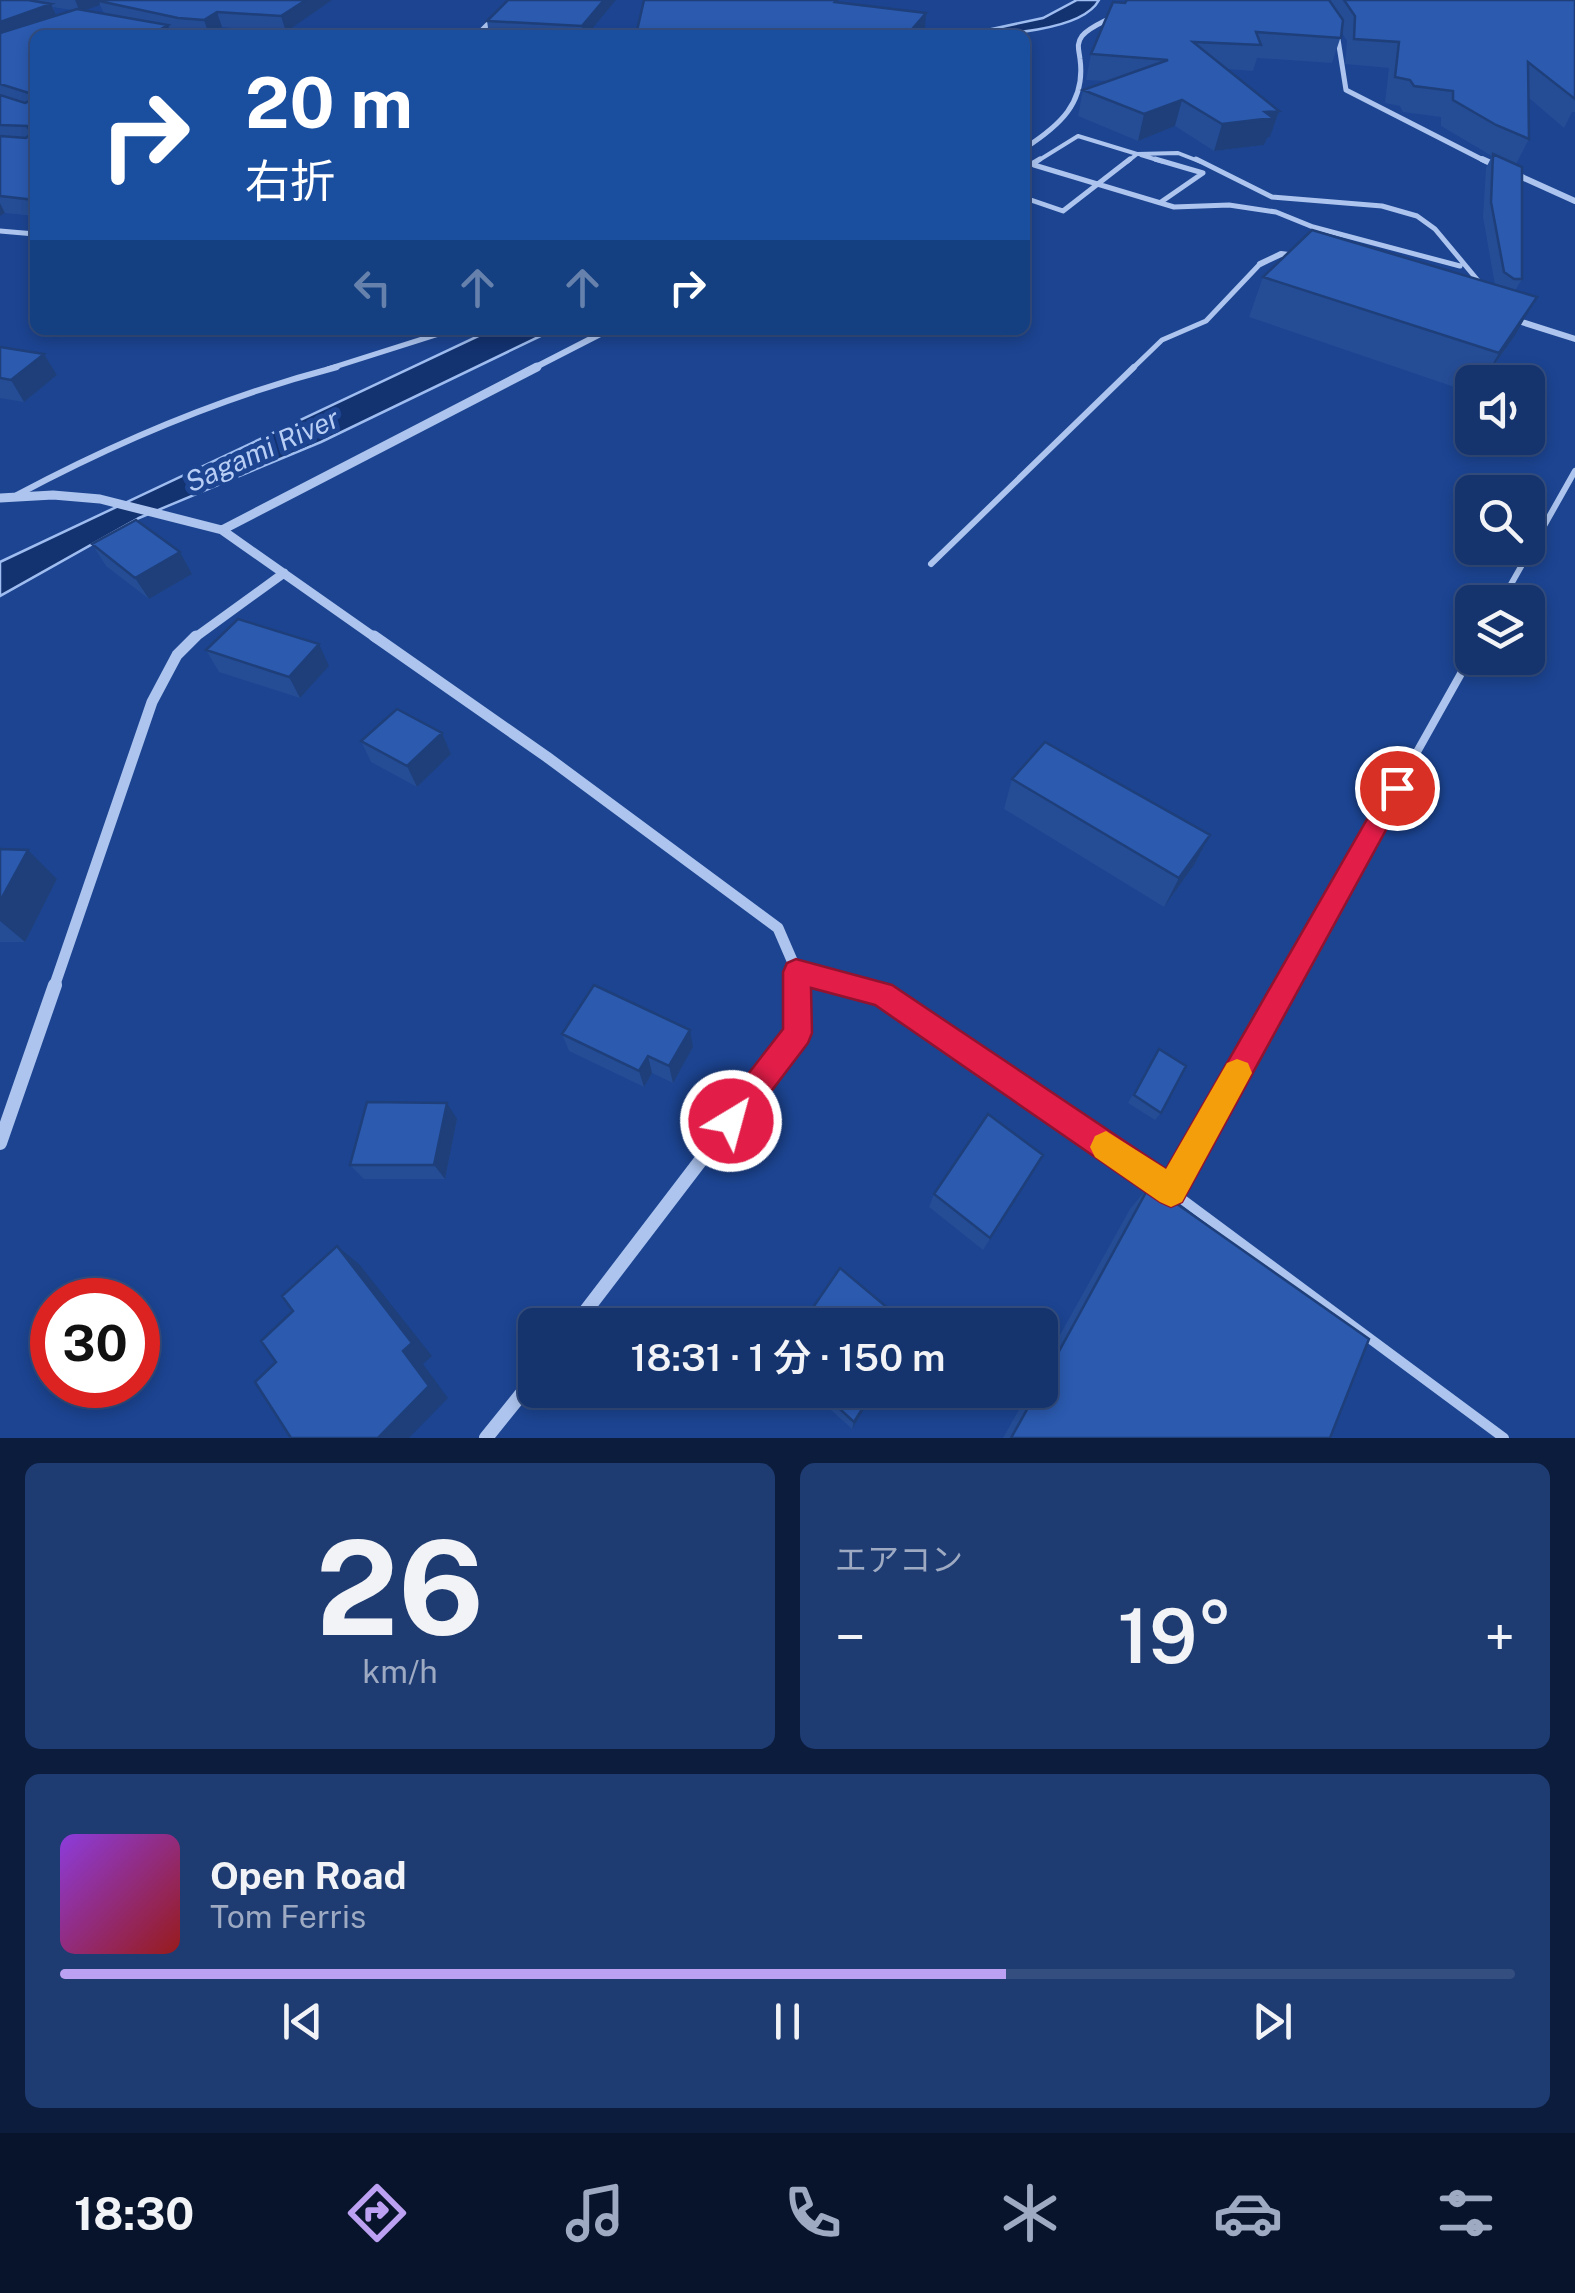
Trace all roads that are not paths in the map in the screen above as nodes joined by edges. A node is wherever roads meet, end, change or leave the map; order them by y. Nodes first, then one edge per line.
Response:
1 (512, 0) edge
2 (1121, 13) edge
3 (1331, 28) edge
4 (482, 30) edge
5 (1030, 144) edge
6 (1136, 154) junction
7 (1034, 165) junction
8 (1030, 166) edge
9 (1098, 184) junction
10 (1030, 200) edge
11 (1575, 200) edge
12 (1161, 202) junction
13 (0, 230) edge
14 (30, 233) edge
15 (1311, 258) edge
16 (1260, 264) joint
17 (1461, 266) junction
18 (1494, 290) edge
19 (1526, 315) edge
20 (1503, 317) edge
21 (1539, 328) junction
22 (435, 335) edge
23 (598, 335) edge
24 (1575, 339) edge
25 (1575, 470) edge
26 (0, 498) edge
27 (14, 498) junction
28 (222, 530) junction
29 (931, 564) dead end
30 (284, 573) junction
31 (1511, 585) edge
32 (1460, 675) edge
33 (796, 972) junction
34 (0, 1143) edge
35 (1171, 1191) junction
36 (587, 1308) edge
37 (518, 1398) edge
38 (486, 1438) edge
39 (1504, 1438) edge

1 - 4 street
2 - 5 street
3 - 11 street
6 - 7 lane
6 - 9 lane
6 - 12 lane
6 - 17 lane
7 - 8 lane
7 - 9 lane
9 - 10 lane
9 - 12 lane
12 - 17 lane
13 - 14 lane
15 - 16 street
16 - 29 lane
17 - 18 lane
19 - 21 lane
20 - 21 street
21 - 24 street
22 - 27 lane
23 - 28 street
25 - 31 lane
26 - 27 street
27 - 28 street
28 - 30 street
30 - 33 street
30 - 34 street
32 - 35 lane
33 - 35 lane
33 - 36 street
35 - 39 lane
37 - 38 street

